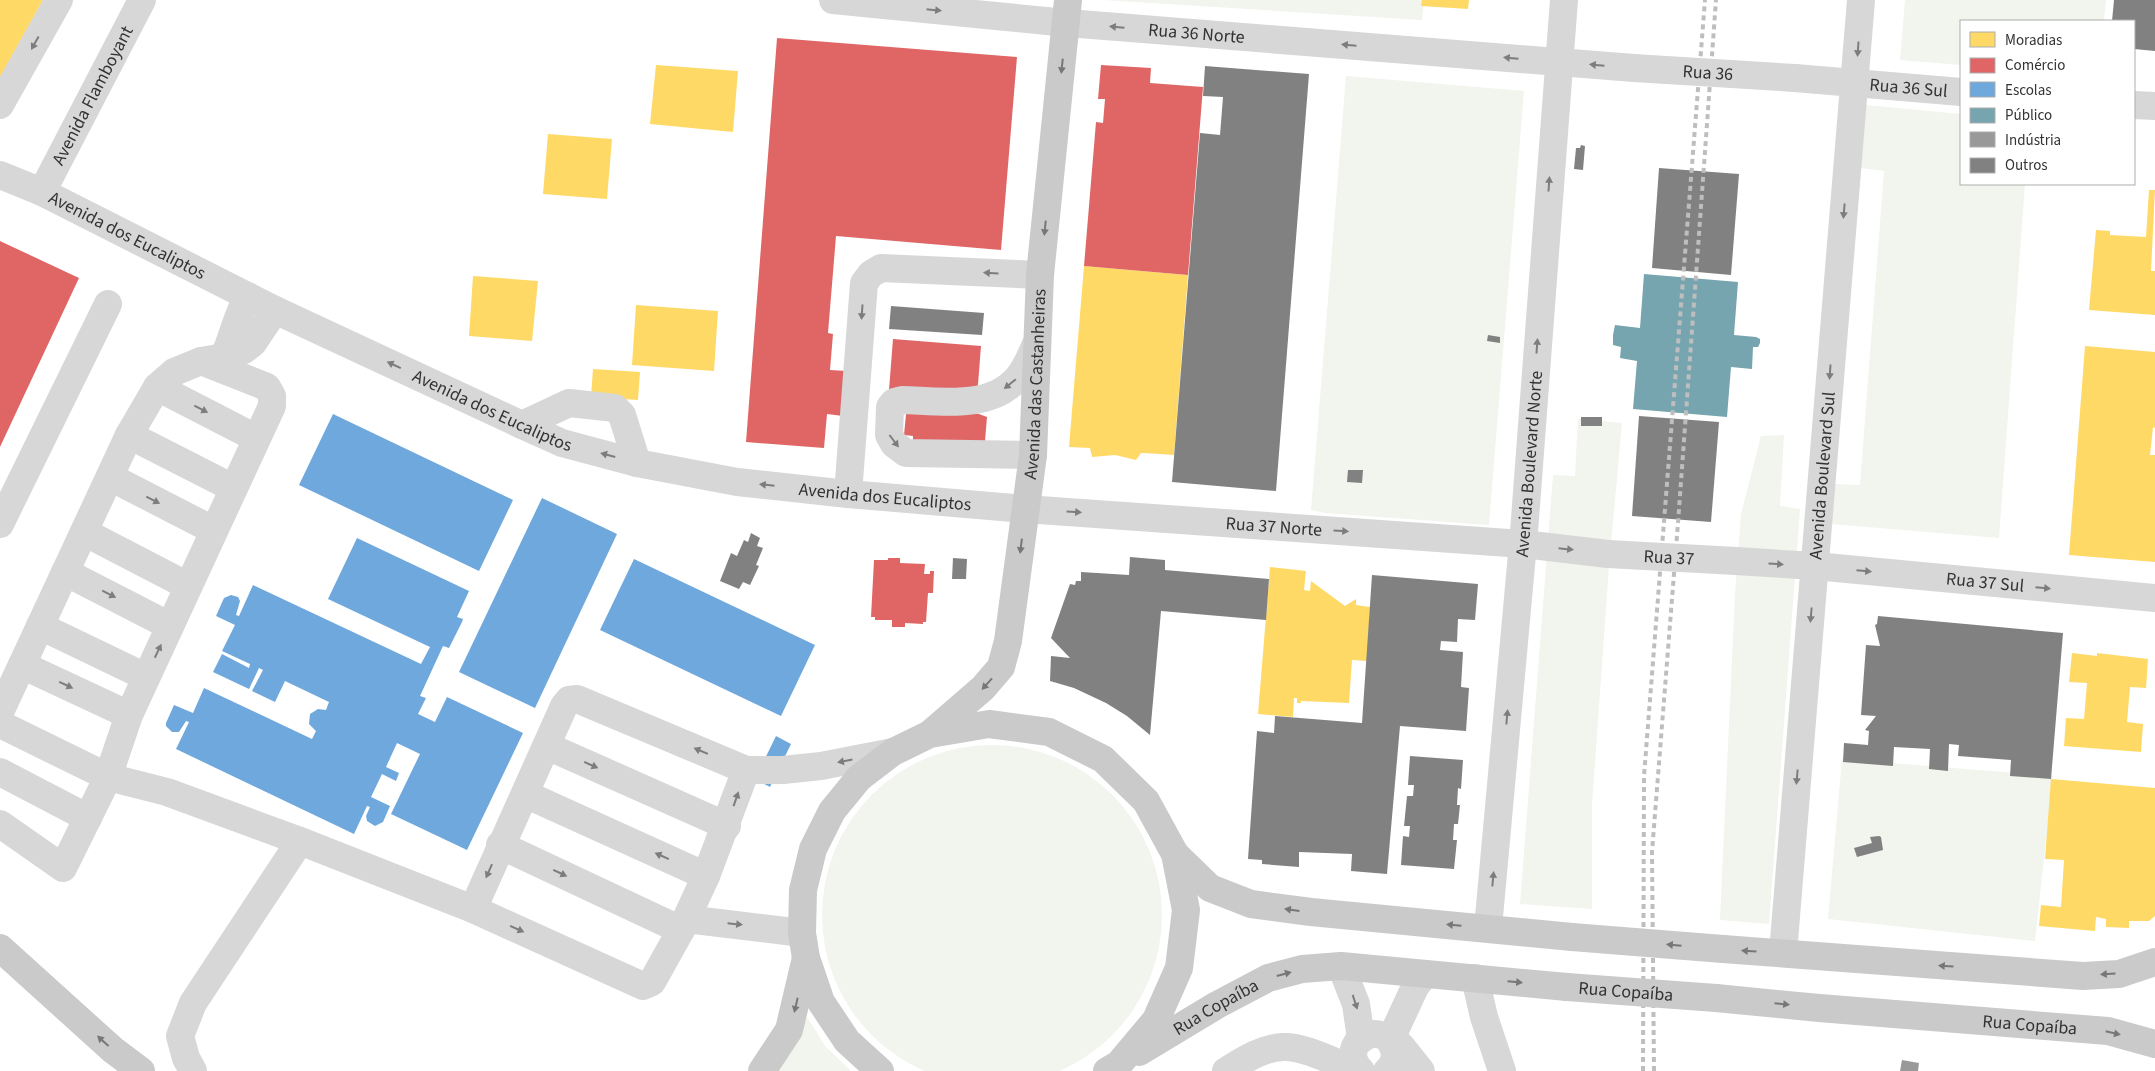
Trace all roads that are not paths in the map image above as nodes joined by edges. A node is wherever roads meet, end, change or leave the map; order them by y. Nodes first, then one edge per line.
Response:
1 (59, 0) edge
2 (142, 0) edge
3 (833, 0) edge
4 (1564, 0) edge
5 (1861, 0) edge
6 (1067, 11) edge
7 (1560, 62) junction
8 (1855, 83) junction
9 (1960, 92) edge
10 (0, 105) edge
11 (2135, 105) edge
12 (2155, 106) edge
13 (0, 175) edge
14 (42, 192) junction
15 (1040, 275) junction
16 (248, 296) junction
17 (108, 304) dead end
18 (275, 310) junction
19 (1036, 344) junction
20 (212, 359) junction
21 (157, 387) junction
22 (522, 425) junction
23 (129, 435) junction
24 (256, 438) junction
25 (1033, 456) junction
26 (637, 463) junction
27 (110, 477) junction
28 (232, 488) junction
29 (848, 494) junction
30 (1025, 509) junction
31 (0, 524) edge
32 (213, 530) junction
33 (84, 532) junction
34 (1523, 544) junction
35 (1815, 566) junction
36 (65, 572) junction
37 (188, 586) junction
38 (2155, 598) edge
39 (40, 626) junction
40 (170, 626) junction
41 (22, 664) junction
42 (146, 677) junction
43 (0, 712) edge
44 (128, 715) junction
45 (0, 724) edge
46 (930, 734) junction
47 (546, 746) junction
48 (893, 752) junction
49 (746, 770) junction
50 (0, 772) edge
51 (108, 778) junction
52 (525, 794) junction
53 (88, 818) junction
54 (0, 824) edge
55 (727, 826) junction
56 (300, 841) junction
57 (500, 846) junction
58 (1175, 854) junction
59 (706, 876) junction
60 (472, 909) junction
61 (684, 925) junction
62 (1488, 928) junction
63 (804, 945) junction
64 (0, 948) edge
65 (1782, 953) junction
66 (2155, 962) edge
67 (1341, 966) junction
68 (1425, 974) junction
69 (1475, 978) junction
70 (1359, 1041) junction
71 (1391, 1043) junction
72 (2155, 1044) edge
73 (1301, 1050) junction
74 (1113, 1067) edge
75 (141, 1071) edge
76 (193, 1071) edge
77 (762, 1071) edge
78 (880, 1071) edge
79 (1226, 1071) edge
80 (1359, 1071) edge
81 (1387, 1071) edge
82 (1421, 1071) edge
83 (1502, 1071) edge

1 -> 10 street
2 - 14 street, Avenida Flamboyant
3 -> 6 street, Rua 36 Norte
4 - 7 street, Avenida Boulevard Norte
5 -> 8 street, Avenida Boulevard Sul
7 -> 6 street, Rua 36 Norte
6 -> 15 main road, Avenida das Castanheiras
8 -> 7 street, Rua 36, bridge
34 -> 7 street, Avenida Boulevard Norte
8 - 9 street, Rua 36 Sul
8 -> 35 street, Avenida Boulevard Sul
11 - 12 street
13 - 14 street, Avenida dos Eucaliptos
14 - 16 street, Avenida dos Eucaliptos
15 - 19 main road, Avenida das Castanheiras
15 -> 29 street
16 - 18 street, Avenida dos Eucaliptos
16 - 20 street
17 - 31 street
18 - 20 street
22 -> 18 street, Avenida dos Eucaliptos
19 - 25 main road, Avenida das Castanheiras
19 -> 25 street
20 - 21 street
20 - 24 street
21 - 23 street
21 -> 24 street
26 -> 22 street, Avenida dos Eucaliptos
22 - 26 street
23 - 27 street
23 - 28 street
24 - 28 street
25 - 30 main road, Avenida das Castanheiras
29 -> 26 street, Avenida dos Eucaliptos
27 -> 32 street
27 - 33 street
28 - 32 street
29 - 30 street, Avenida dos Eucaliptos
30 -> 34 street, Rua 37 Norte
30 -> 46 main road, Avenida das Castanheiras
32 - 37 street
33 - 36 street
33 - 37 street
34 -> 35 street, Rua 37, bridge
62 -> 34 street, Avenida Boulevard Norte
35 -> 38 street, Rua 37 Sul
35 -> 65 street, Avenida Boulevard Sul
36 - 39 street
36 -> 40 street
37 - 40 street
39 - 41 street
39 - 42 street
42 -> 40 street
41 - 43 street
41 -> 44 street
42 - 44 street
44 - 51 street
45 - 51 street
46 - 48 main road
46 - 58 main road
49 -> 47 street
47 - 52 street
47 -> 55 street
48 -> 49 street
48 - 63 main road
55 -> 49 street
50 - 53 street
51 - 53 street
51 - 56 street
52 - 57 street
59 -> 52 street
53 - 54 street
55 - 59 street
56 - 60 street
56 - 76 street
57 -> 60 street
57 -> 61 street
62 -> 58 main road
58 - 74 main road
59 - 61 street
60 -> 61 street
61 -> 63 street
65 -> 62 main road, bridge
63 -> 77 main road
63 - 78 main road
75 -> 64 main road
66 -> 65 main road
67 - 68 main road, Rua Copaíba
67 -> 70 street
74 -> 67 main road, Rua Copaíba
68 - 69 main road, Rua Copaíba
68 - 71 street
69 -> 72 main road, Rua Copaíba, bridge
69 - 83 street
70 - 71 street
70 - 73 street
70 - 80 street
71 - 81 street
71 - 82 street
73 - 79 street
73 - 80 street

